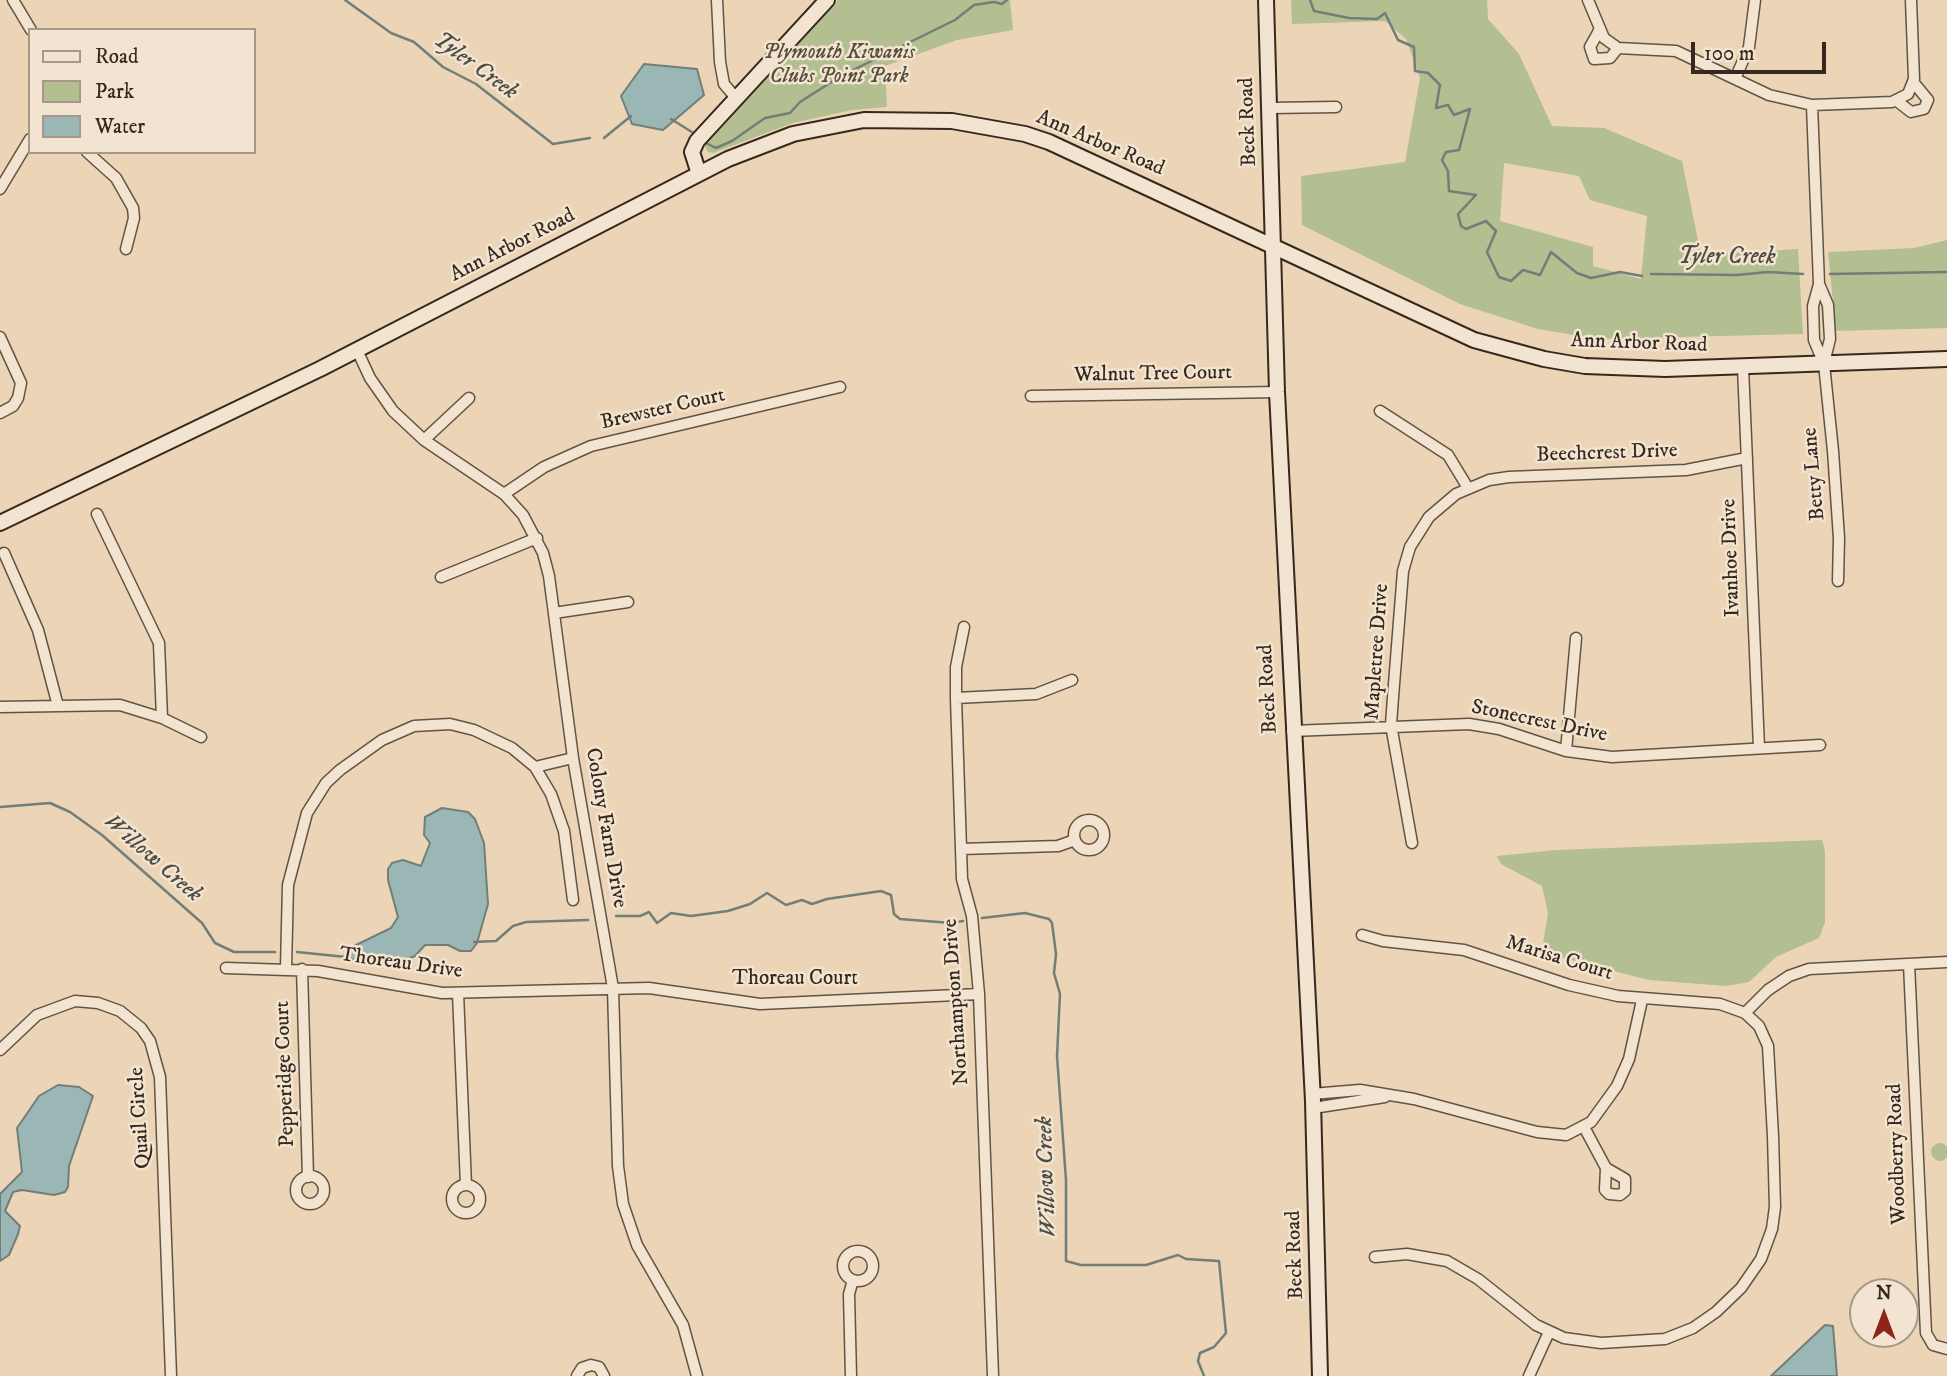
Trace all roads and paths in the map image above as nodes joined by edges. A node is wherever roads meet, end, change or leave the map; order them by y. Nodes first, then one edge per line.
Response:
1 (13, 0) edge
2 (718, 0) edge
3 (827, 0) edge
4 (1266, 0) edge
5 (1588, 0) edge
6 (1755, 0) edge
7 (1911, 0) edge
8 (30, 28) edge
9 (1600, 29) junction
10 (1618, 48) junction
11 (1735, 79) junction
12 (1914, 83) junction
13 (736, 98) junction
14 (1898, 101) junction
15 (1812, 105) junction
16 (1336, 107) dead end
17 (1270, 108) junction
18 (28, 141) edge
19 (89, 154) edge
20 (699, 174) junction
21 (2, 181) edge
22 (1275, 247) junction
23 (126, 249) dead end
24 (1819, 284) junction
25 (0, 337) edge
26 (357, 350) junction
27 (1947, 359) edge
28 (1824, 364) junction
29 (1744, 367) junction
30 (840, 387) dead end
31 (1277, 392) junction
32 (1031, 396) dead end
33 (469, 398) dead end
34 (1380, 411) dead end
35 (0, 413) edge
36 (424, 440) junction
37 (1747, 458) junction
38 (1468, 488) junction
39 (504, 494) junction
40 (97, 514) dead end
41 (0, 523) edge
42 (537, 538) junction
43 (4, 553) dead end
44 (441, 577) dead end
45 (1838, 581) dead end
46 (628, 602) dead end
47 (554, 613) junction
48 (964, 627) dead end
49 (1576, 638) dead end
50 (1072, 680) dead end
51 (956, 698) junction
52 (58, 706) junction
53 (0, 707) edge
54 (162, 718) junction
55 (1391, 726) junction
56 (1293, 731) junction
57 (201, 737) dead end
58 (1820, 746) dead end
59 (1759, 748) junction
60 (1566, 751) junction
61 (573, 758) junction
62 (535, 767) junction
63 (1075, 840) dead end
64 (1412, 843) dead end
65 (961, 849) junction
66 (572, 900) dead end
67 (1362, 935) dead end
68 (1947, 962) edge
69 (1909, 964) junction
70 (226, 968) dead end
71 (286, 968) junction
72 (302, 969) junction
73 (613, 988) junction
74 (458, 993) junction
75 (979, 995) junction
76 (1642, 1000) junction
77 (1745, 1013) junction
78 (0, 1050) edge
79 (1313, 1101) junction
80 (1584, 1127) junction
81 (1606, 1168) dead end
82 (308, 1177) dead end
83 (466, 1185) dead end
84 (1375, 1257) dead end
85 (853, 1280) dead end
86 (1549, 1332) junction
87 (1947, 1349) edge
88 (172, 1376) edge
89 (577, 1376) edge
90 (604, 1376) edge
91 (697, 1376) edge
92 (851, 1376) edge
93 (993, 1376) edge
94 (1320, 1376) edge
95 (1529, 1376) edge

1 - 8 street
2 - 13 street
3 - 13 main road
4 - 17 main road, Beck Road
5 - 9 street
6 - 11 street
7 - 12 street
9 - 10 street
9 - 10 street
10 - 11 street
11 - 15 street
12 - 14 street
12 - 14 street
13 - 20 main road
14 - 15 street
15 - 24 street
16 - 17 street
17 - 22 main road, Beck Road
18 - 21 street
19 - 23 street
20 - 22 main road, Ann Arbor Road
20 - 26 main road, Ann Arbor Road
22 - 29 main road, Ann Arbor Road
22 - 31 main road, Beck Road
24 - 28 street
24 - 28 street
25 - 35 street
26 - 36 street, Colony Farm Drive
26 - 41 main road, Ann Arbor Road
27 - 28 main road, Ann Arbor Road
28 - 29 main road, Ann Arbor Road
28 - 45 street, Betty Lane
29 - 37 street, Ivanhoe Drive
30 - 39 street, Brewster Court
31 - 32 street, Walnut Tree Court
31 - 56 main road, Beck Road
33 - 36 street
34 - 38 street
36 - 39 street, Colony Farm Drive
37 - 38 street, Beechcrest Drive
37 - 59 street, Ivanhoe Drive
38 - 55 street, Mapletree Drive
39 - 42 street, Colony Farm Drive
40 - 54 street
42 - 44 street
42 - 47 street, Colony Farm Drive
43 - 52 street
46 - 47 street
47 - 61 street, Colony Farm Drive
48 - 51 street, Northampton Drive
49 - 60 street
50 - 51 street
51 - 65 street, Northampton Drive
52 - 53 street
52 - 54 street
54 - 57 street
55 - 56 street, Stonecrest Drive
55 - 60 street, Stonecrest Drive
55 - 64 street, Mapletree Drive
56 - 79 main road, Beck Road
58 - 59 street, Stonecrest Drive
59 - 60 street, Stonecrest Drive
61 - 62 street
61 - 73 street, Colony Farm Drive
62 - 66 street
62 - 71 street
63 - 65 street
65 - 75 street, Northampton Drive
67 - 76 street, Marisa Court
68 - 69 street
69 - 77 street
69 - 87 street, Woodberry Road
70 - 71 street, Thoreau Drive
71 - 72 street, Thoreau Drive
72 - 74 street, Thoreau Drive
72 - 82 street, Pepperidge Court
73 - 74 street, Thoreau Drive
73 - 75 street, Thoreau Court
73 - 91 street, Colony Farm Drive
74 - 83 street
75 - 93 street, Northampton Drive
76 - 77 street, Marisa Court
76 - 80 street
77 - 86 street
78 - 88 street, Quail Circle
79 - 80 street
79 - 94 main road, Beck Road
80 - 81 street
84 - 86 street
85 - 92 street
86 - 95 street
89 - 90 street

